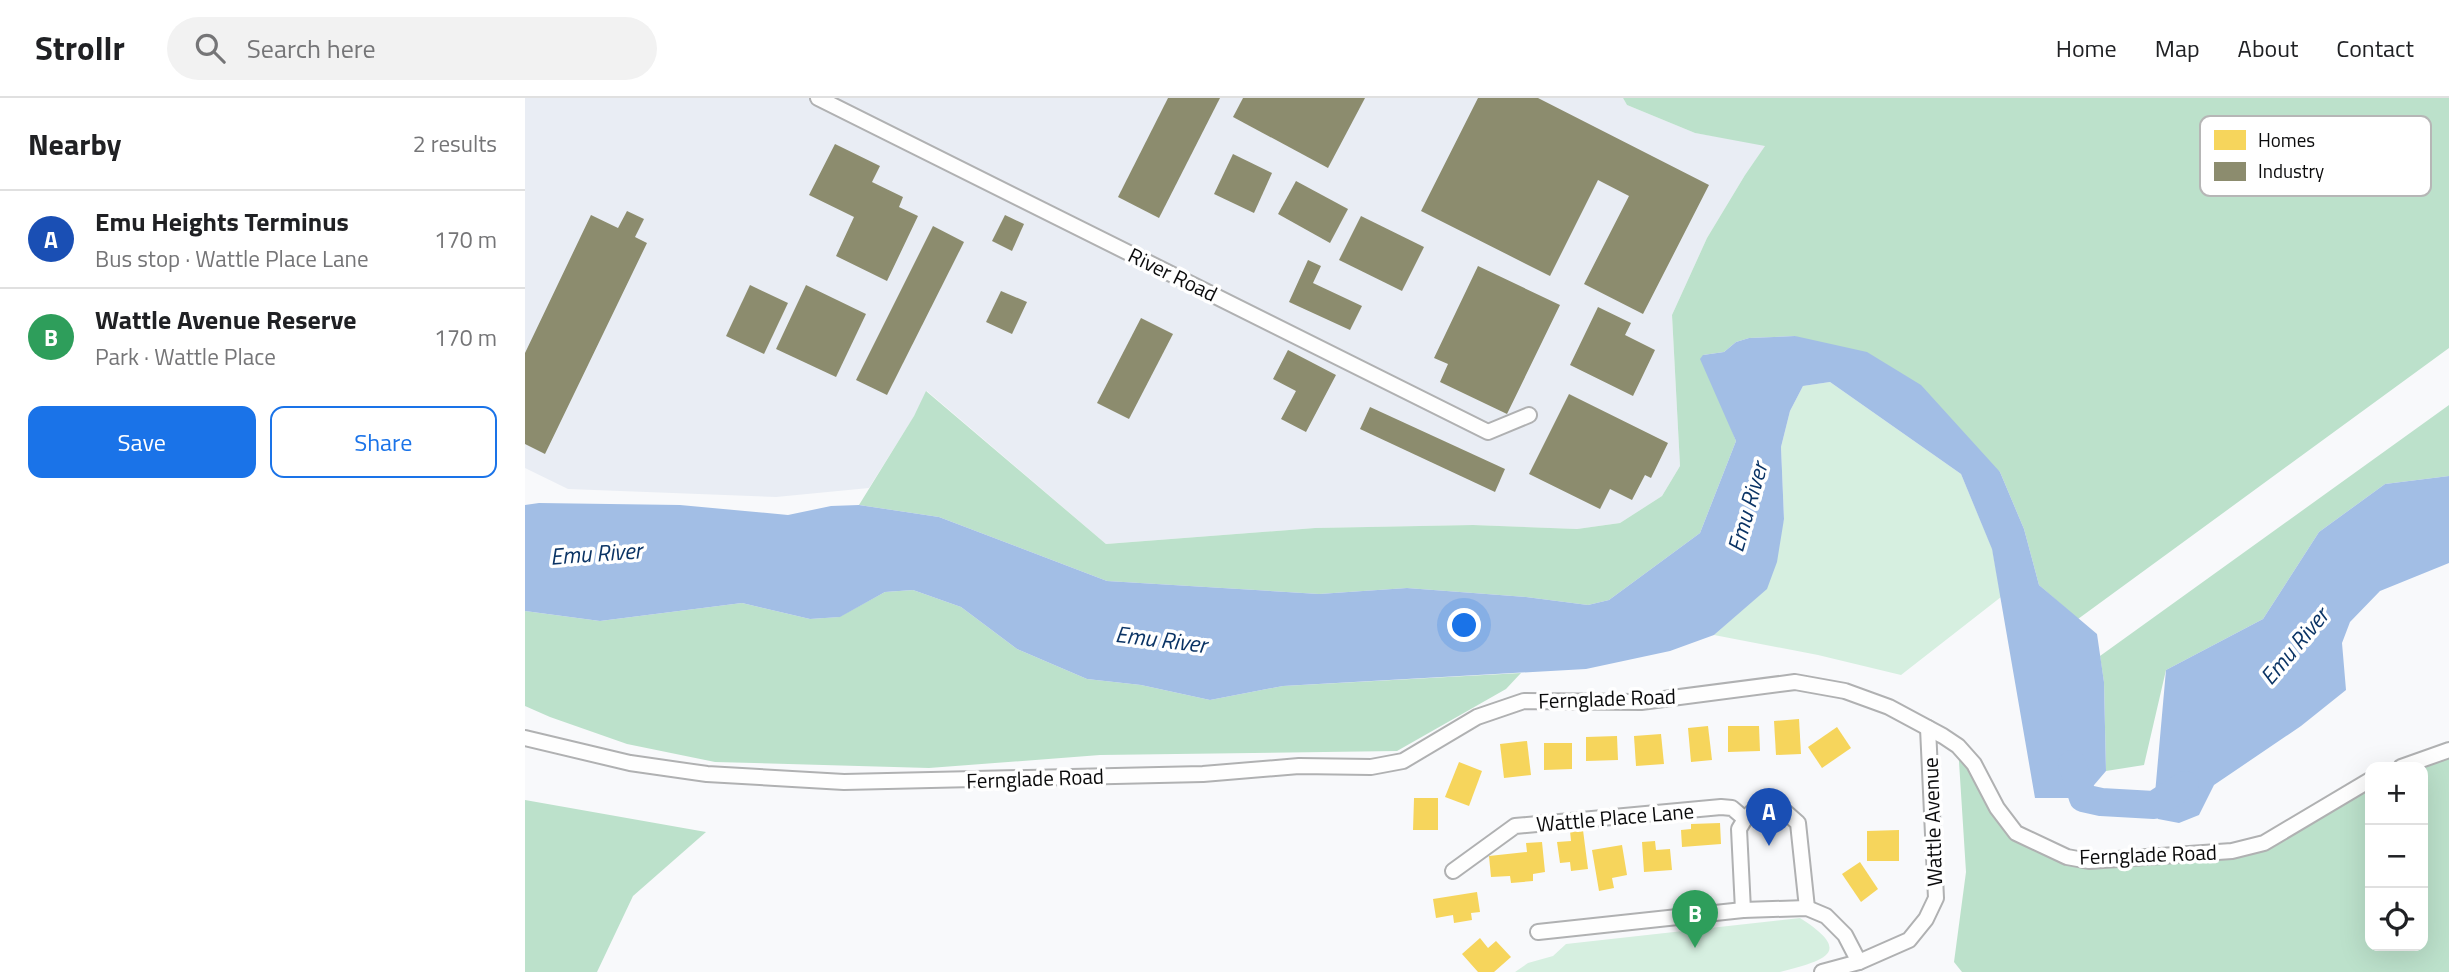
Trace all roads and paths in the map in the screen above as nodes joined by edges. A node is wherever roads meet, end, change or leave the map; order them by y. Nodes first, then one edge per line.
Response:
1 (818, 98) edge
2 (1529, 415) dead end
3 (1928, 728) junction
4 (525, 738) edge
5 (2449, 750) edge
6 (2415, 762) edge
7 (2365, 783) edge
8 (1745, 819) junction
9 (1453, 871) dead end
10 (1807, 908) junction
11 (1743, 910) junction
12 (1538, 932) dead end
13 (1859, 962) junction
14 (1822, 972) edge

1 - 2 street, River Road
3 - 4 street, Fernglade Road
3 - 7 street, Fernglade Road
3 - 13 street, Wattle Avenue
5 - 6 street
8 - 9 street, Wattle Place Lane
8 - 10 street
8 - 11 street
10 - 11 street
10 - 13 street
11 - 12 street
13 - 14 street, Wattle Avenue

